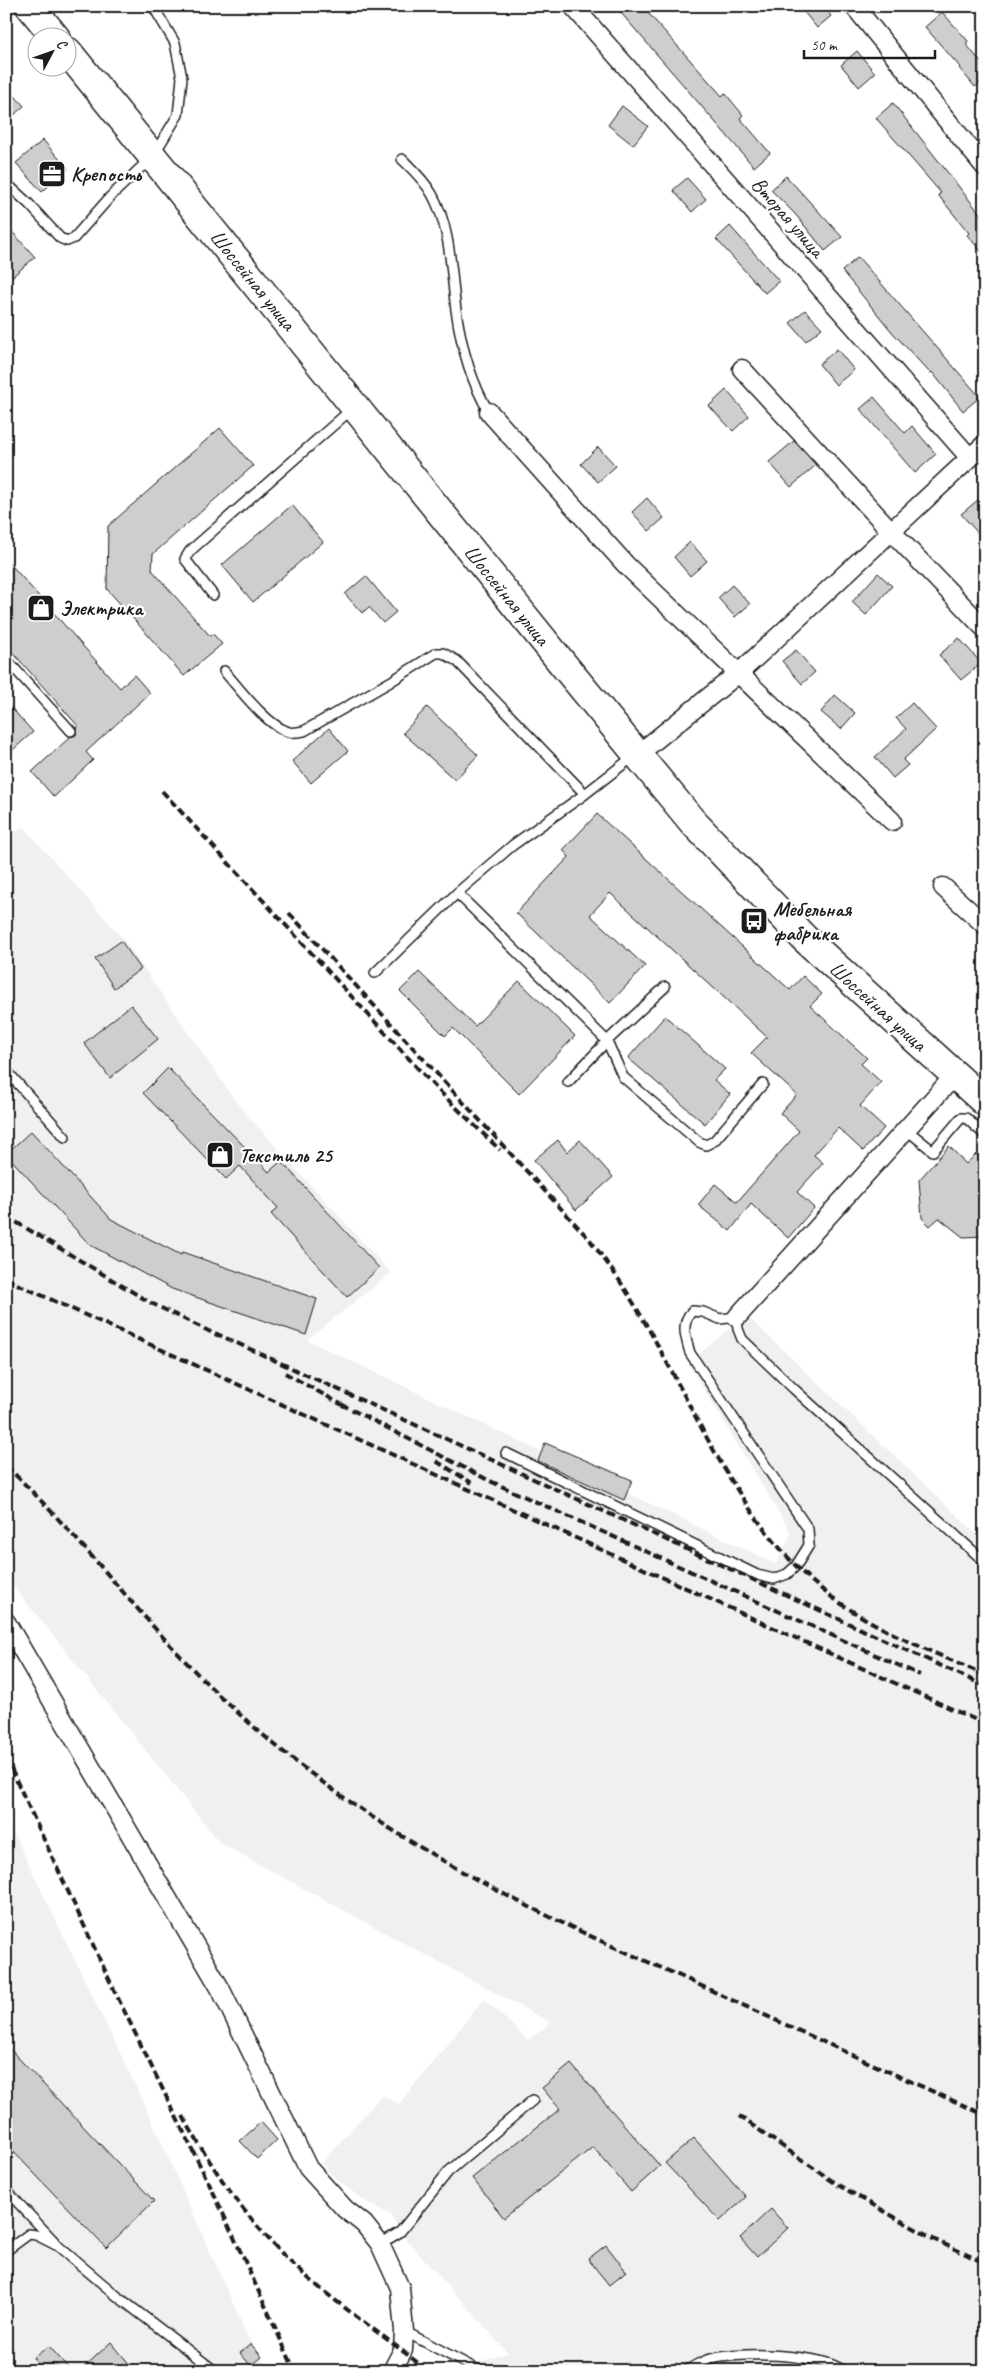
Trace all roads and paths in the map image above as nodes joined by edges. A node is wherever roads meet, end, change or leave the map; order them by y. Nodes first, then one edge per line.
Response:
1 (30, 6) edge
2 (153, 6) edge
3 (574, 6) edge
4 (854, 6) edge
5 (48, 28) edge
6 (78, 64) edge
7 (153, 156) junction
8 (402, 159) dead end
9 (985, 167) edge
10 (6, 183) edge
11 (742, 368) dead end
12 (354, 407) junction
13 (488, 412) joint
14 (985, 444) edge
15 (970, 458) junction
16 (891, 531) junction
17 (213, 595) dead end
18 (985, 629) edge
19 (6, 659) edge
20 (224, 671) dead end
21 (740, 672) junction
22 (71, 730) dead end
23 (636, 755) junction
24 (585, 794) junction
25 (892, 821) dead end
26 (943, 887) dead end
27 (457, 892) junction
28 (985, 926) edge
29 (376, 973) dead end
30 (665, 987) dead end
31 (607, 1041) junction
32 (6, 1070) edge
33 (955, 1075) junction
34 (568, 1082) dead end
35 (763, 1084) dead end
36 (985, 1102) edge
37 (907, 1130) junction
38 (985, 1135) edge
39 (65, 1137) dead end
40 (737, 1318) junction
41 (506, 1453) dead end
42 (985, 1562) edge
43 (6, 1622) edge
44 (533, 2100) dead end
45 (6, 2190) edge
46 (380, 2244) junction
47 (58, 2246) junction
48 (6, 2251) edge
49 (404, 2331) junction
50 (215, 2371) edge
51 (392, 2371) edge
52 (480, 2371) edge
53 (686, 2371) edge
54 (844, 2371) edge

1 - 5 main road
2 - 7 lane
3 - 15 street, Вторая улица
4 - 9 street
6 - 7 main road, Шоссейная улица
7 - 10 lane
7 - 12 main road, Шоссейная улица
8 - 13 lane
11 - 16 street
12 - 17 lane
12 - 23 main road, Шоссейная улица
13 - 21 street
14 - 15 street
15 - 16 street
16 - 18 street
16 - 21 street
19 - 22 lane
20 - 24 lane
21 - 23 street
21 - 25 street
23 - 24 lane
23 - 33 main road, Шоссейная улица
24 - 27 lane
26 - 28 street
27 - 29 lane
27 - 31 lane
30 - 31 lane
31 - 34 lane
31 - 35 lane
32 - 39 lane
33 - 36 main road, Шоссейная улица
33 - 37 street
37 - 38 lane
37 - 40 street
40 - 41 lane
40 - 42 lane
43 - 46 street
44 - 46 lane
45 - 47 lane
46 - 49 street
47 - 48 lane
47 - 50 lane
49 - 51 street
49 - 52 lane
53 - 54 lane

